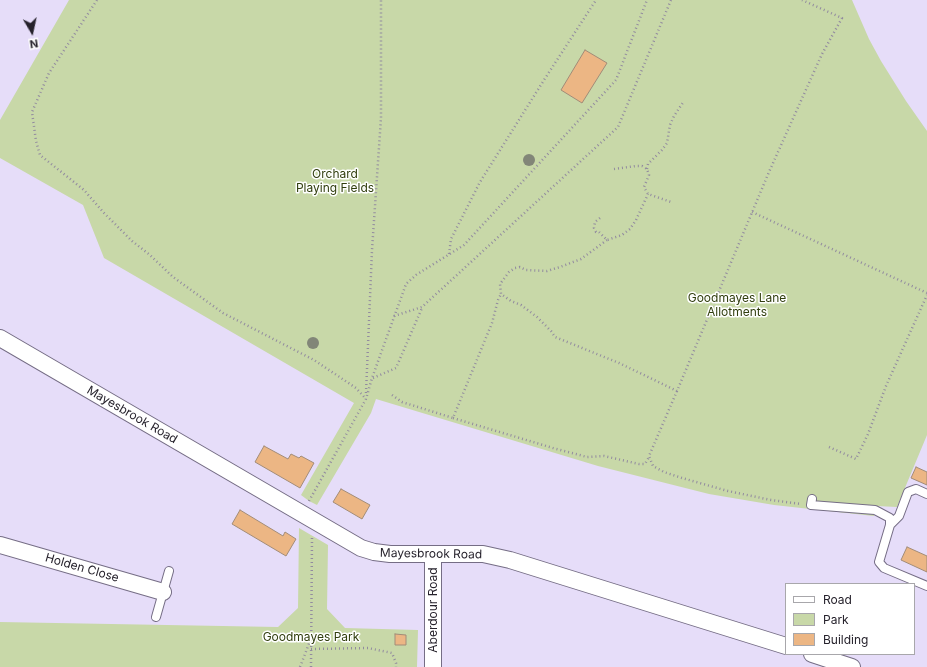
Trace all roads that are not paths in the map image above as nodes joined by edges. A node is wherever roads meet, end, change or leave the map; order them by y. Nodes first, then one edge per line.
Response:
1 (0, 338) edge
2 (927, 494) edge
3 (812, 502) road end
4 (890, 525) junction
5 (0, 545) edge
6 (433, 554) junction
7 (169, 571) dead end
8 (927, 586) edge
9 (163, 592) junction
10 (156, 617) dead end
11 (785, 646) edge
12 (815, 655) edge
13 (433, 667) edge
14 (852, 667) edge

1 - 6 street, Mayesbrook Road
2 - 4 lane
3 - 4 lane
4 - 8 lane
5 - 9 street, Holden Close
6 - 11 street, Mayesbrook Road
6 - 13 street, Aberdour Road
7 - 9 lane
9 - 10 lane
12 - 14 street

